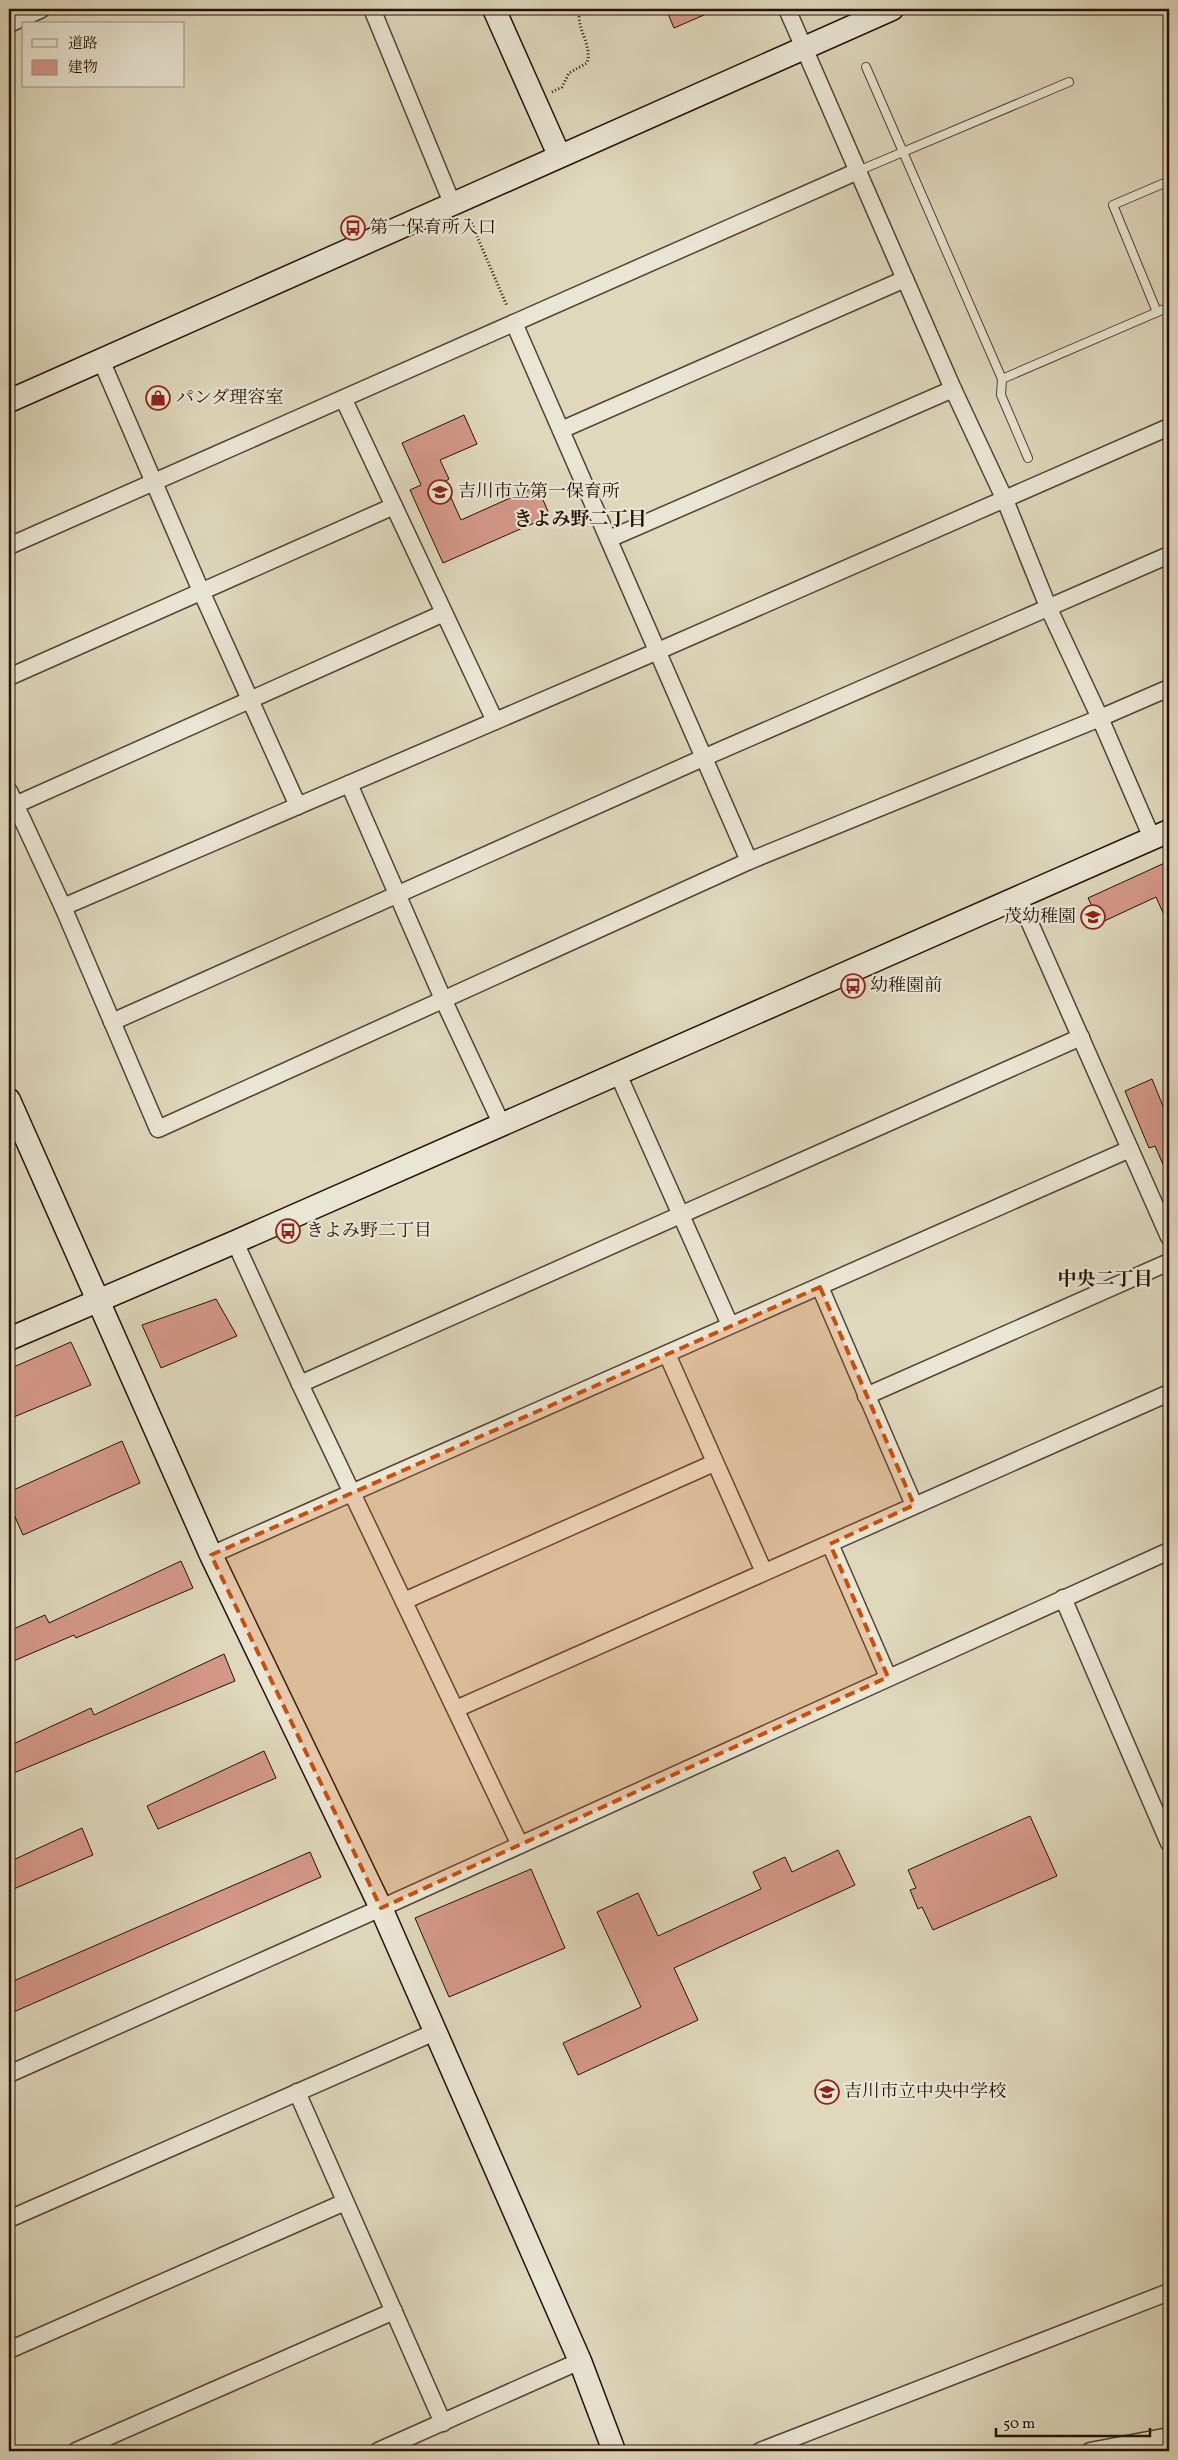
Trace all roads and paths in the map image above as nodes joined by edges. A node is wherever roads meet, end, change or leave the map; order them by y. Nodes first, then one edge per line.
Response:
1 (42, 9) edge
2 (372, 9) edge
3 (494, 9) edge
4 (580, 9) edge
5 (787, 9) edge
6 (892, 9) edge
7 (9, 24) edge
8 (804, 47) junction
9 (866, 67) dead end
10 (1069, 82) dead end
11 (550, 93) dead end
12 (903, 153) junction
13 (559, 155) junction
14 (858, 171) junction
15 (1169, 181) edge
16 (461, 210) junction
17 (905, 280) junction
18 (1169, 307) edge
19 (1157, 312) junction
20 (514, 323) junction
21 (101, 360) junction
22 (1002, 379) junction
23 (953, 389) junction
24 (344, 400) junction
25 (9, 401) edge
26 (1169, 427) edge
27 (561, 430) junction
28 (1028, 458) dead end
29 (154, 480) junction
30 (1005, 500) junction
31 (394, 506) junction
32 (609, 539) junction
33 (9, 546) edge
34 (1169, 555) edge
35 (201, 592) junction
36 (1049, 609) junction
37 (444, 613) junction
38 (658, 651) junction
39 (9, 677) edge
40 (1169, 688) edge
41 (250, 700) junction
42 (1100, 718) junction
43 (495, 722) junction
44 (703, 758) junction
45 (350, 784) junction
46 (12, 798) edge
47 (298, 806) junction
48 (1161, 834) edge
49 (749, 861) junction
50 (398, 895) junction
51 (1018, 896) junction
52 (63, 907) junction
53 (443, 1000) junction
54 (112, 1022) junction
55 (1081, 1037) junction
56 (618, 1074) junction
57 (9, 1100) edge
58 (502, 1125) junction
59 (1130, 1149) junction
60 (1163, 1201) edge
61 (680, 1215) junction
62 (1169, 1237) edge
63 (235, 1242) junction
64 (1169, 1262) edge
65 (820, 1287) junction
66 (97, 1301) junction
67 (730, 1325) junction
68 (9, 1339) edge
69 (667, 1354) junction
70 (300, 1384) junction
71 (1169, 1394) edge
72 (866, 1396) junction
73 (714, 1463) junction
74 (353, 1493) junction
75 (914, 1506) junction
76 (830, 1544) junction
77 (211, 1555) junction
78 (1168, 1555) edge
79 (764, 1572) junction
80 (1063, 1598) junction
81 (404, 1601) junction
82 (888, 1677) junction
83 (456, 1709) junction
84 (1169, 1843) edge
85 (520, 1845) junction
86 (381, 1908) junction
87 (435, 2032) junction
88 (9, 2074) edge
89 (297, 2092) junction
90 (345, 2202) junction
91 (9, 2219) edge
92 (1169, 2292) edge
93 (394, 2311) junction
94 (9, 2350) edge
95 (580, 2361) junction
96 (442, 2423) junction
97 (1169, 2436) edge
98 (76, 2451) edge
99 (378, 2451) edge
100 (614, 2451) edge
101 (760, 2451) edge
102 (1090, 2451) edge

1 - 7 street
2 - 16 street
3 - 13 street
4 - 11 path
5 - 8 street
6 - 8 street
8 - 13 street
8 - 14 street
9 - 12 lane
10 - 12 lane
12 - 14 lane
12 - 22 lane
13 - 16 street
14 - 17 street
14 - 20 street
15 - 19 lane
16 - 20 path
16 - 21 street
17 - 23 street
17 - 27 street
18 - 19 lane
19 - 22 lane
20 - 24 street
20 - 27 street
21 - 25 street
21 - 29 street
22 - 28 lane
23 - 30 street
23 - 32 street
24 - 29 street
24 - 31 street
26 - 30 street
27 - 32 street
29 - 33 street
29 - 35 street
30 - 36 street
30 - 38 street
31 - 35 street
31 - 37 street
32 - 38 street
34 - 36 street
35 - 39 street
35 - 41 street
36 - 42 street
36 - 44 street
37 - 41 street
37 - 43 street
38 - 43 street
38 - 44 street
40 - 42 street
41 - 46 street
41 - 47 street
42 - 48 street
42 - 49 street
43 - 45 street
44 - 49 street
44 - 50 street
45 - 47 street
45 - 50 street
46 - 52 street
47 - 52 street
48 - 51 street
49 - 53 street
50 - 53 street
50 - 54 street
51 - 55 street
51 - 56 street
52 - 54 street
53 - 54 street
53 - 58 street
55 - 59 street
55 - 61 street
56 - 58 street
56 - 61 street
57 - 66 street
58 - 63 street
59 - 60 street
59 - 65 street
60 - 62 street
61 - 67 street
61 - 70 street
63 - 66 street
63 - 70 street
64 - 72 street
65 - 67 street
65 - 72 street
66 - 68 street
66 - 77 street
67 - 69 street
69 - 73 street
69 - 74 street
70 - 74 street
71 - 75 street
72 - 75 street
73 - 79 street
73 - 81 street
74 - 77 street
74 - 81 street
75 - 76 street
76 - 79 street
76 - 82 street
77 - 86 street
78 - 80 street
79 - 83 street
80 - 82 street
80 - 84 street
81 - 83 street
82 - 85 street
83 - 85 street
85 - 86 street
86 - 87 street
86 - 88 street
87 - 89 street
87 - 95 street
89 - 90 street
89 - 91 street
90 - 93 street
90 - 94 street
92 - 101 street
93 - 96 street
93 - 98 street
95 - 96 street
95 - 100 street
96 - 99 street
97 - 102 street

